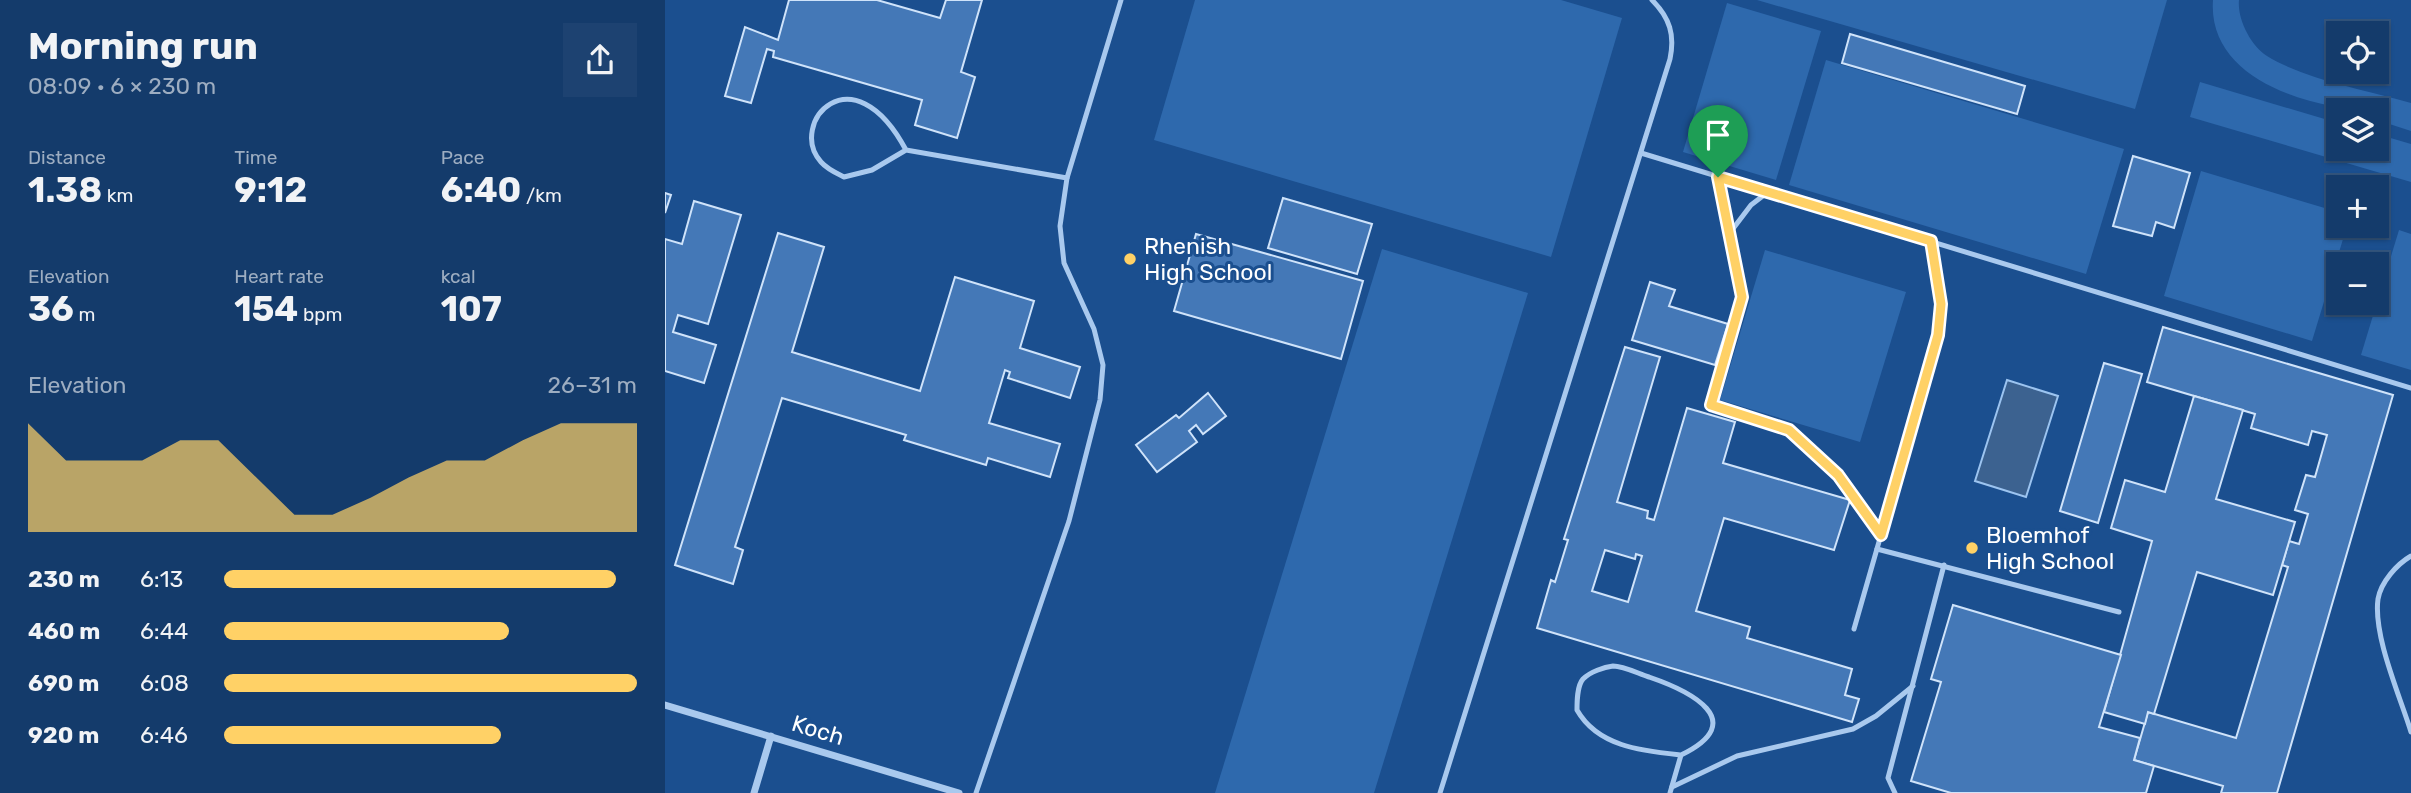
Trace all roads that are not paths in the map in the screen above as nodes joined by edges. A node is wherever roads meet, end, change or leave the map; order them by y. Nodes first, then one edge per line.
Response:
1 (1121, 0) edge
2 (1652, 0) edge
3 (906, 150) junction
4 (1641, 153) junction
5 (1718, 177) junction
6 (1067, 178) junction
7 (1767, 192) junction
8 (1729, 234) junction
9 (1931, 241) junction
10 (2411, 388) edge
11 (1881, 535) junction
12 (1877, 549) junction
13 (2411, 556) edge
14 (1944, 565) junction
15 (2119, 612) dead end
16 (1854, 629) dead end
17 (1913, 686) junction
18 (665, 705) edge
19 (2411, 732) edge
20 (771, 736) junction
21 (1681, 755) junction
22 (1671, 790) edge
23 (754, 793) edge
24 (959, 793) edge
25 (975, 793) edge
26 (1440, 793) edge
27 (1895, 793) edge

1 - 6 lane
2 - 4 lane
3 - 3 lane
3 - 6 lane
4 - 5 lane
4 - 26 lane
5 - 7 lane
5 - 8 lane
6 - 25 lane
7 - 8 lane
7 - 9 lane
8 - 11 lane
9 - 10 lane
9 - 11 lane
11 - 12 lane
12 - 14 lane
12 - 16 lane
13 - 19 lane
14 - 15 lane
14 - 17 lane
17 - 22 lane
17 - 27 lane
18 - 20 street, Koch
20 - 23 street
20 - 24 street, Koch
21 - 21 lane
21 - 22 lane

